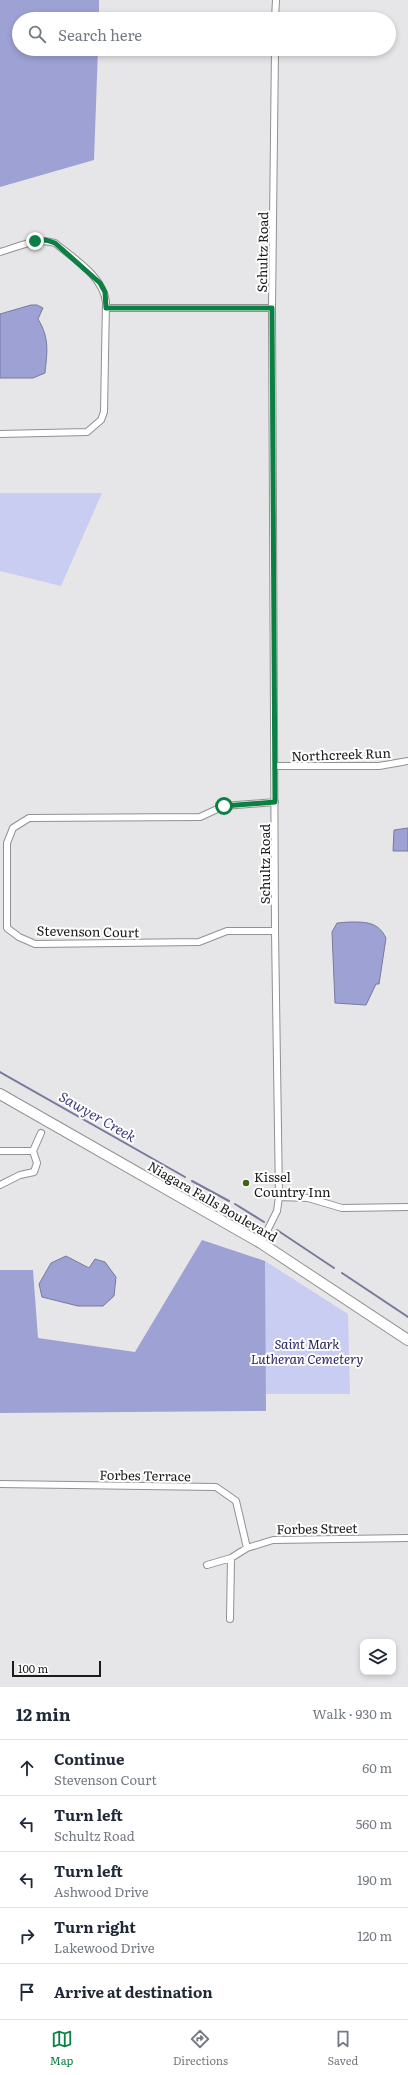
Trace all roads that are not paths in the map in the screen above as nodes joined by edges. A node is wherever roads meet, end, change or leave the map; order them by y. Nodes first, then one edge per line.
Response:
1 (276, 0) edge
2 (275, 12) edge
3 (275, 56) edge
4 (0, 252) edge
5 (106, 308) junction
6 (272, 308) junction
7 (0, 434) edge
8 (408, 761) edge
9 (274, 766) junction
10 (275, 802) junction
11 (275, 930) junction
12 (0, 1094) edge
13 (41, 1133) dead end
14 (0, 1150) edge
15 (33, 1151) junction
16 (0, 1185) edge
17 (279, 1197) junction
18 (408, 1207) edge
19 (261, 1243) junction
20 (408, 1340) edge
21 (0, 1484) edge
22 (408, 1538) edge
23 (247, 1548) junction
24 (231, 1558) junction
25 (207, 1565) dead end
26 (230, 1619) dead end

1 - 2 street
3 - 6 street, Schultz Road
4 - 5 street
5 - 6 street
5 - 7 street
6 - 9 street, Schultz Road
8 - 9 street, Northcreek Run
9 - 10 street, Schultz Road
10 - 11 street, Schultz Road
10 - 11 street, Stevenson Court
11 - 17 street, Schultz Road
12 - 19 main road, Niagara Falls Boulevard
13 - 15 street
14 - 15 street
15 - 16 street
17 - 18 street
17 - 19 street, Schultz Road
19 - 20 main road, Niagara Falls Boulevard
21 - 23 street, Forbes Terrace
22 - 23 street, Forbes Street
23 - 24 street, Forbes Street
24 - 25 street, Forbes Street
24 - 26 street

